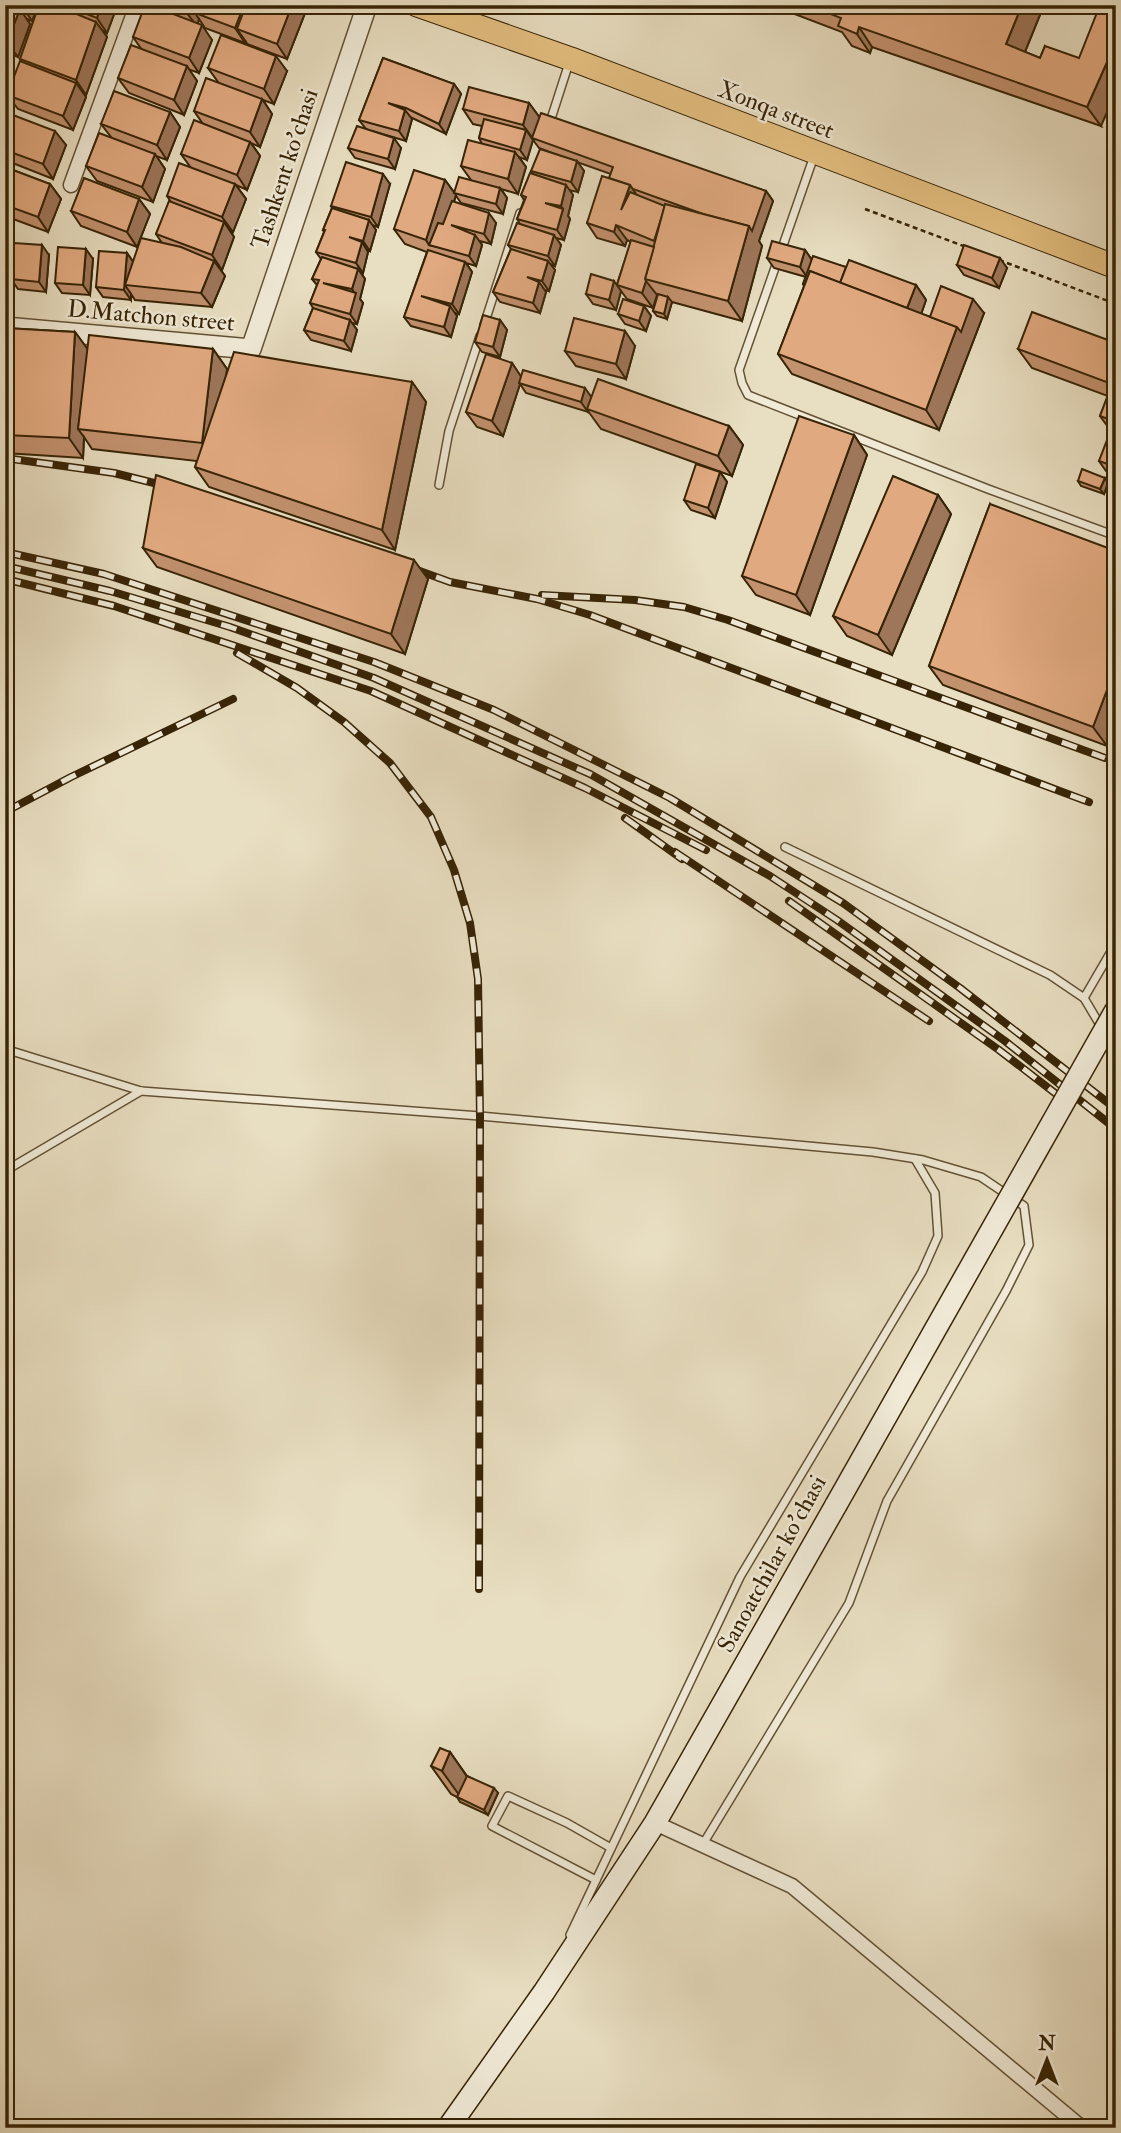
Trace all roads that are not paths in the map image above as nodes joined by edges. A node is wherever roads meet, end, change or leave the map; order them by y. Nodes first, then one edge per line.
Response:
1 (137, 5) edge
2 (367, 5) edge
3 (417, 5) edge
4 (571, 59) junction
5 (545, 139) edge
6 (815, 152) junction
7 (71, 185) dead end
8 (523, 205) edge
9 (1116, 267) edge
10 (5, 327) edge
11 (251, 349) joint
12 (439, 485) dead end
13 (1116, 536) edge
14 (785, 847) dead end
15 (1116, 943) edge
16 (1084, 998) junction
17 (1116, 1010) edge
18 (5, 1049) edge
19 (1116, 1052) edge
20 (141, 1091) junction
21 (915, 1158) junction
22 (5, 1171) edge
23 (654, 1823) junction
24 (703, 1844) junction
25 (611, 1848) junction
26 (596, 1880) junction
27 (544, 1992) junction
28 (448, 2128) edge
29 (1082, 2128) edge

1 - 7 street
2 - 11 street, Tashkent ko'chasi
3 - 4 main road, Xonqa street
4 - 5 lane
4 - 6 main road, Xonqa street
6 - 9 main road, Xonqa street
6 - 13 lane
8 - 12 lane
10 - 11 street, D.Matchon street
14 - 16 lane
15 - 16 lane
16 - 19 lane
17 - 23 main road, Sanoatchilar ko'chasi, bridge
18 - 20 lane
20 - 21 lane
20 - 22 lane
21 - 24 lane
21 - 25 lane
23 - 24 street
23 - 27 main road, Sanoatchilar ko'chasi
24 - 29 street
25 - 26 lane
25 - 26 lane
26 - 27 lane
27 - 28 main road, Sanoatchilar ko'chasi

